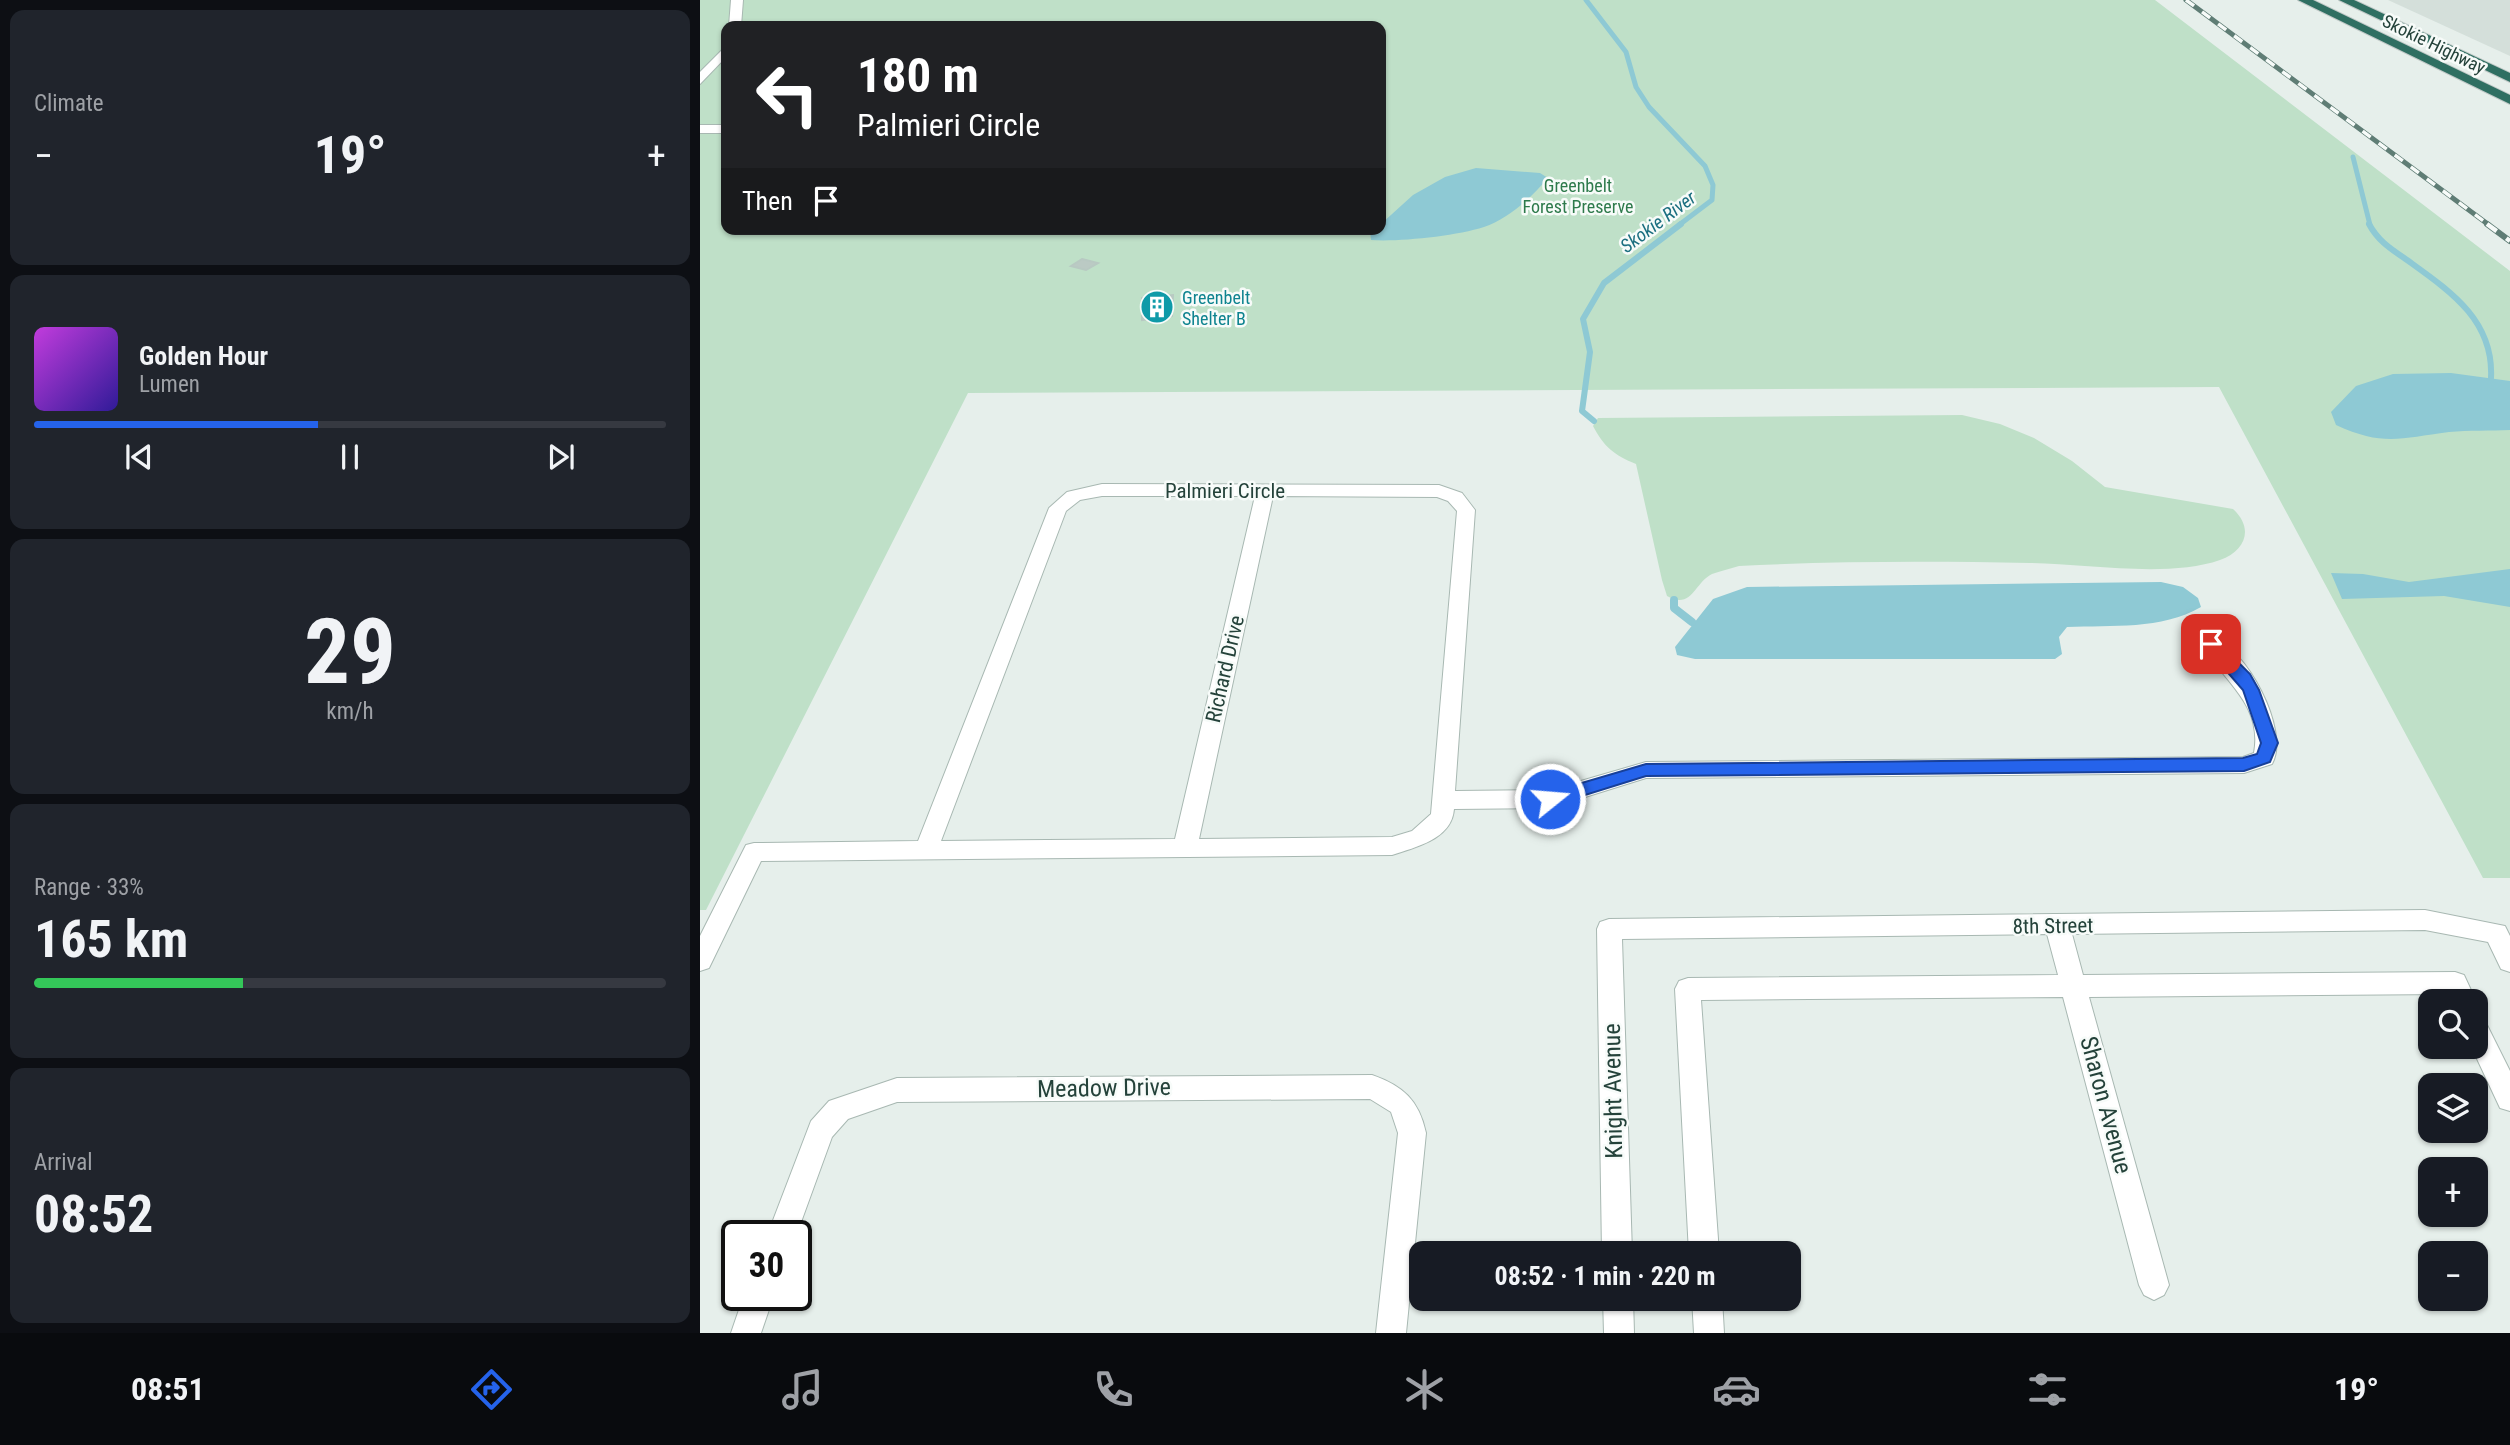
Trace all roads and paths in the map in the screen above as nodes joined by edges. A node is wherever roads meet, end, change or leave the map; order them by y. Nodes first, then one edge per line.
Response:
1 (737, 0) edge
2 (2304, 0) edge
3 (2345, 0) edge
4 (735, 21) edge
5 (721, 56) edge
6 (2510, 78) edge
7 (700, 80) edge
8 (2510, 101) edge
9 (721, 129) edge
10 (700, 130) edge
11 (1265, 491) junction
12 (2211, 644) dead end
13 (1444, 800) junction
14 (1185, 847) junction
15 (926, 850) junction
16 (2057, 926) junction
17 (1609, 929) joint
18 (700, 961) edge
19 (2510, 962) edge
20 (2073, 984) junction
21 (2458, 989) edge
22 (2488, 1054) edge
23 (2510, 1099) edge
24 (787, 1220) edge
25 (1617, 1241) edge
26 (1703, 1241) edge
27 (2154, 1285) dead end
28 (754, 1311) edge
29 (1618, 1311) edge
30 (1708, 1311) edge
31 (746, 1333) edge
32 (1391, 1333) edge
33 (1619, 1333) edge
34 (1709, 1333) edge

1 - 4 street
2 - 8 highway, Skokie Highway
3 - 6 highway, Skokie Highway
5 - 7 street
9 - 10 street
11 - 13 street, Palmieri Circle
11 - 14 street, Richard Drive
11 - 15 street, Palmieri Circle
12 - 13 street
13 - 14 street, Palmieri Circle
14 - 15 street, Palmieri Circle
15 - 18 street, Palmieri Circle
16 - 17 street, 8th Street
16 - 19 street, 8th Street
16 - 20 street, Sharon Avenue
17 - 25 street, Knight Avenue
20 - 21 street
20 - 26 street
20 - 27 street, Sharon Avenue
22 - 23 street
24 - 32 street, Meadow Drive
28 - 31 street
29 - 33 street
30 - 34 street

